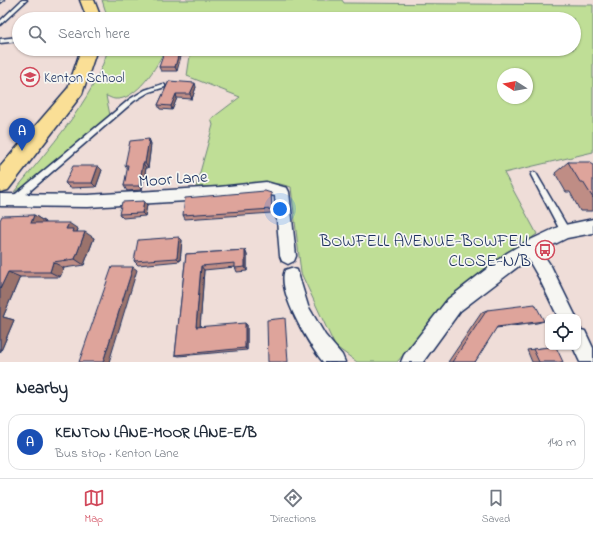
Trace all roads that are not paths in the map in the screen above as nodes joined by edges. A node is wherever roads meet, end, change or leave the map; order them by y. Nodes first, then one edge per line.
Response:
1 (25, 0) edge
2 (87, 0) edge
3 (12, 12) edge
4 (12, 12) edge
5 (92, 12) edge
6 (0, 24) edge
7 (12, 40) edge
8 (0, 41) edge
9 (87, 56) edge
10 (162, 86) dead end
11 (534, 175) dead end
12 (0, 183) edge
13 (7, 200) edge
14 (593, 226) edge
15 (565, 231) junction
16 (530, 248) junction
17 (288, 256) dead end
18 (291, 276) dead end
19 (566, 314) edge
20 (581, 344) edge
21 (335, 362) edge
22 (411, 362) edge
23 (590, 362) edge

1 - 4 lane
2 - 5 main road
3 - 6 lane
7 - 8 lane
9 - 12 main road
10 - 13 lane
11 - 15 lane
13 - 17 street, Moor Lane
14 - 15 street
15 - 16 street
16 - 19 street
16 - 22 street
18 - 21 street
20 - 23 street

